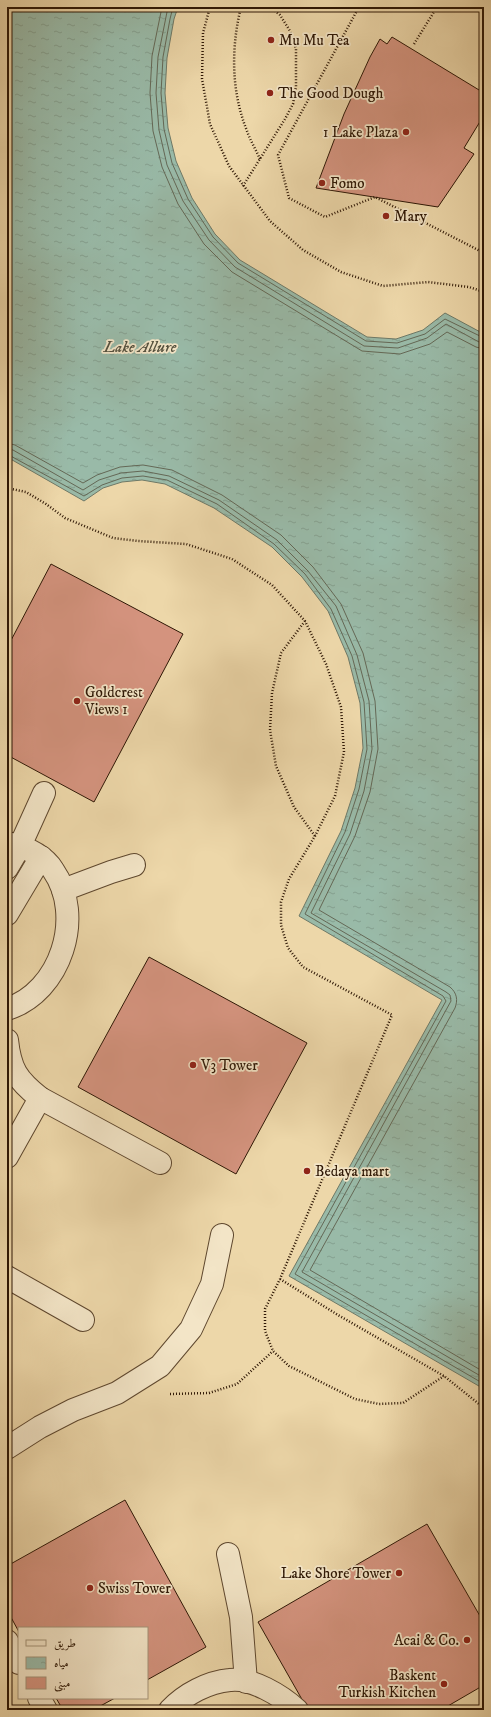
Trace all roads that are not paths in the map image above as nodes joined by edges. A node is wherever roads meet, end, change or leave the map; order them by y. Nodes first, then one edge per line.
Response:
1 (51, 796) dead end
2 (25, 850) edge
3 (134, 865) dead end
4 (7, 868) edge
5 (63, 890) junction
6 (7, 914) edge
7 (10, 1008) edge
8 (7, 1039) edge
9 (7, 1086) edge
10 (40, 1098) junction
11 (7, 1157) edge
12 (160, 1163) dead end
13 (222, 1235) dead end
14 (7, 1277) edge
15 (83, 1320) dead end
16 (7, 1448) edge
17 (228, 1554) dead end
18 (7, 1641) edge
19 (18, 1661) edge
20 (246, 1682) junction
21 (40, 1699) edge
22 (46, 1710) edge
23 (170, 1710) edge
24 (297, 1710) edge

1 - 2 lane
2 - 4 lane
2 - 5 lane
2 - 6 lane
3 - 5 lane
5 - 7 lane
7 - 8 lane
8 - 10 lane
9 - 10 lane
10 - 11 lane
10 - 12 lane
13 - 16 lane
14 - 15 lane
17 - 20 lane
18 - 19 lane
20 - 23 lane
20 - 24 lane
21 - 22 lane

